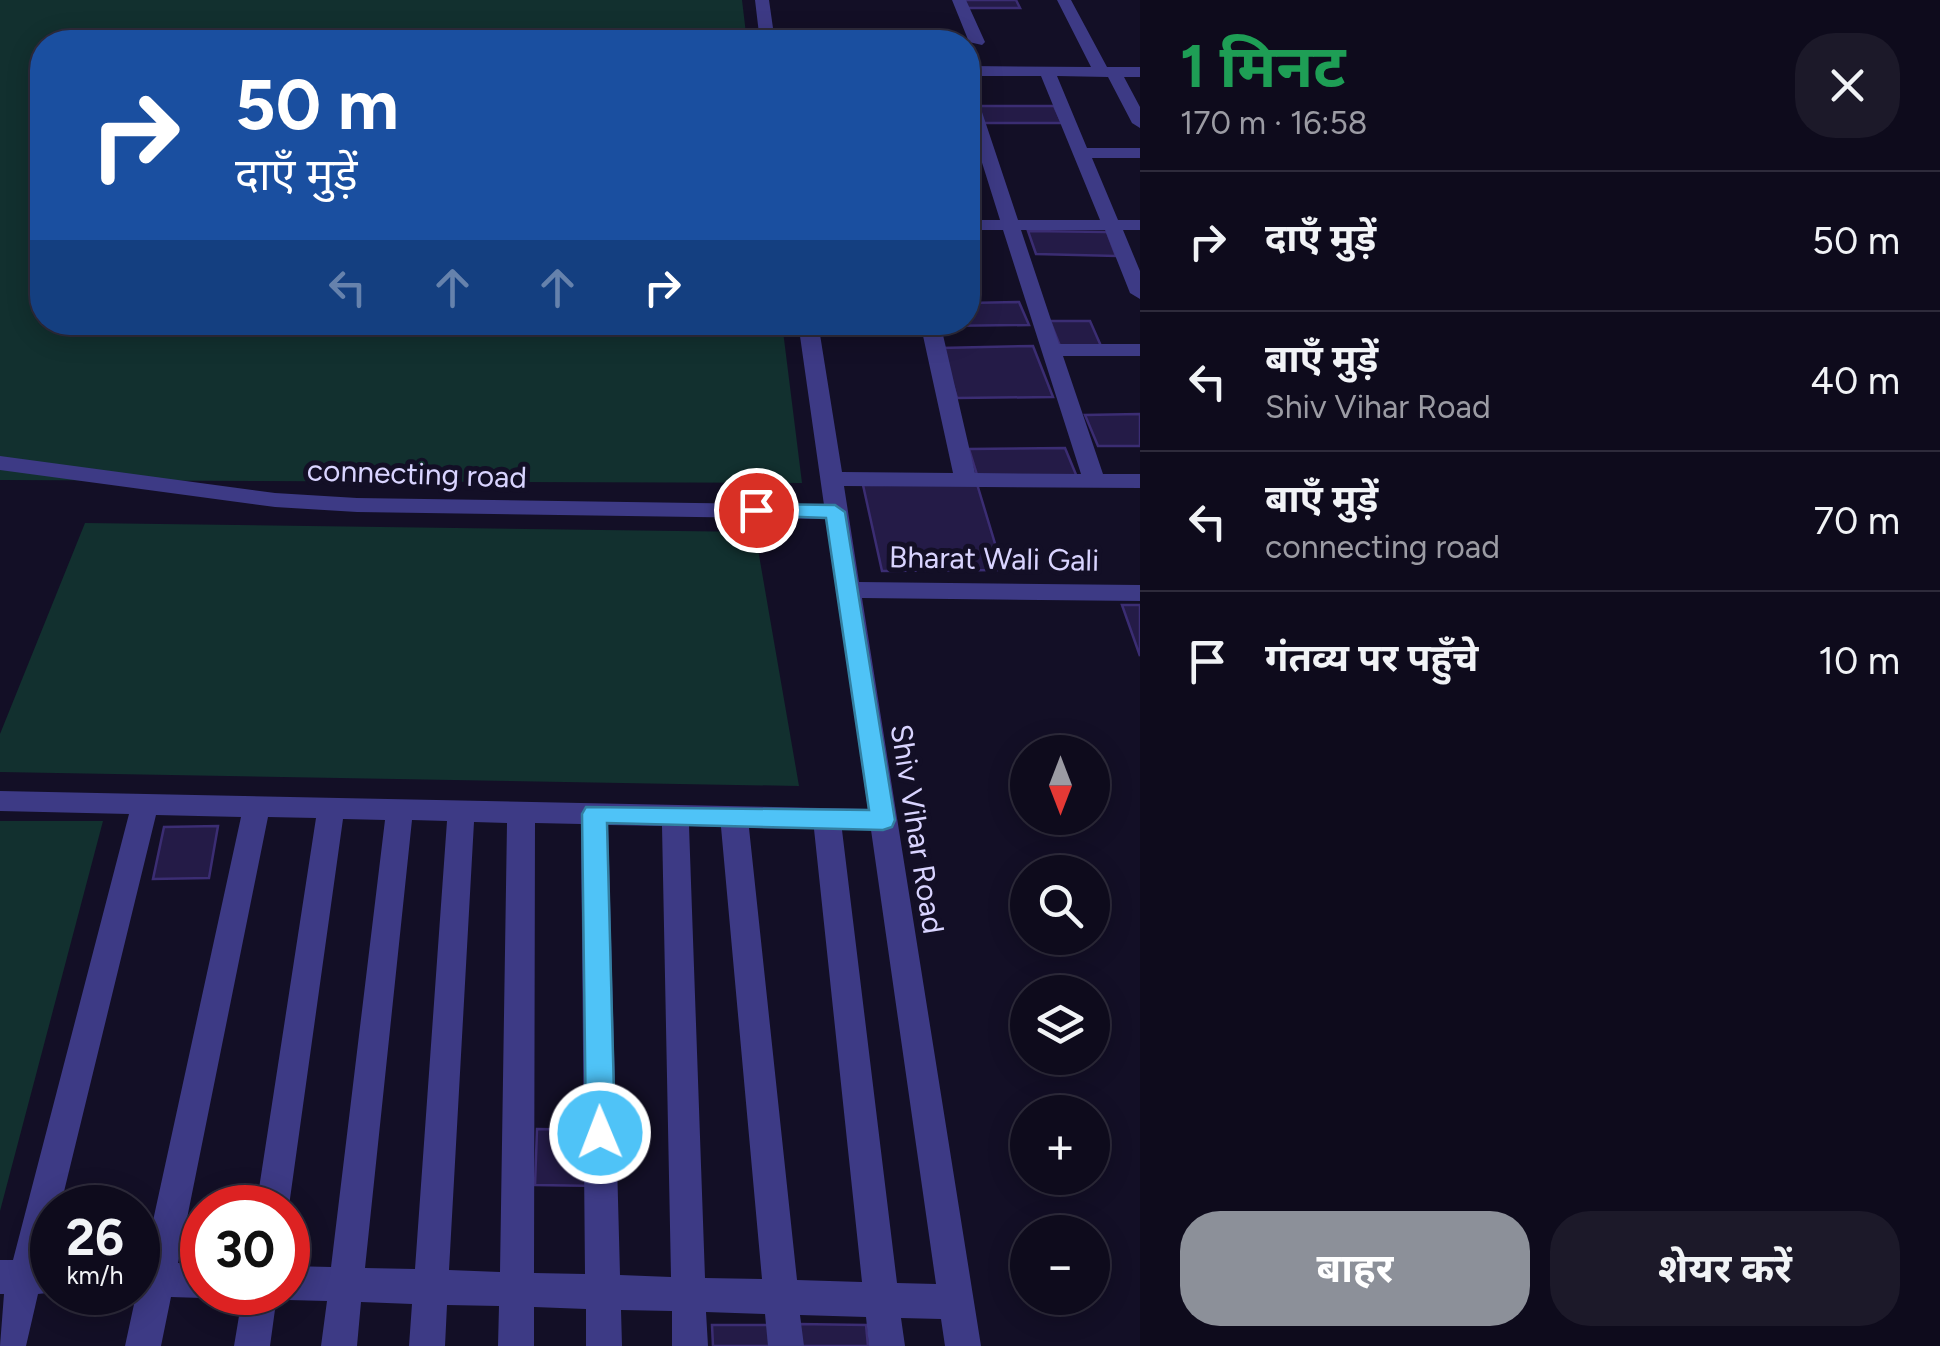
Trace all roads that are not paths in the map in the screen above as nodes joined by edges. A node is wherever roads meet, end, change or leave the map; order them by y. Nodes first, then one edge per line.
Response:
1 (762, 0) edge
2 (959, 0) edge
3 (1064, 0) edge
4 (766, 30) edge
5 (971, 30) edge
6 (980, 72) edge
7 (1047, 72) junction
8 (1108, 72) junction
9 (1140, 72) edge
10 (1140, 123) edge
11 (980, 131) edge
12 (1082, 153) junction
13 (1140, 153) edge
14 (1112, 225) junction
15 (1140, 225) edge
16 (980, 226) edge
17 (1011, 226) junction
18 (1140, 293) edge
19 (810, 335) edge
20 (933, 335) edge
21 (1053, 350) junction
22 (1140, 350) edge
23 (0, 463) edge
24 (831, 479) junction
25 (966, 480) junction
26 (1094, 481) junction
27 (1140, 481) edge
28 (835, 512) junction
29 (847, 590) junction
30 (1140, 593) edge
31 (0, 802) edge
32 (146, 803) junction
33 (257, 805) junction
34 (331, 807) junction
35 (400, 808) junction
36 (461, 810) junction
37 (520, 811) junction
38 (594, 814) junction
39 (675, 815) junction
40 (734, 817) junction
41 (827, 819) junction
42 (883, 820) junction
43 (276, 1185) edge
44 (160, 1223) edge
45 (26, 1277) edge
46 (310, 1284) edge
47 (346, 1285) junction
48 (432, 1287) junction
49 (518, 1290) junction
50 (604, 1292) junction
51 (688, 1294) junction
52 (782, 1297) junction
53 (881, 1300) junction
54 (956, 1302) junction
55 (145, 1315) edge
56 (257, 1315) edge
57 (8, 1346) edge
58 (143, 1346) edge
59 (252, 1346) edge
60 (339, 1346) edge
61 (427, 1346) edge
62 (516, 1346) edge
63 (604, 1346) edge
64 (690, 1346) edge
65 (786, 1346) edge
66 (887, 1346) edge
67 (963, 1346) edge

1 - 4 street
2 - 5 street
3 - 8 street
6 - 7 street
7 - 8 street
7 - 12 street
8 - 9 street
8 - 10 street
11 - 17 street
12 - 13 street
12 - 14 street
14 - 15 street
14 - 17 street
14 - 18 street
16 - 17 street
17 - 21 street
19 - 24 street, Shiv Vihar Road
20 - 25 street
21 - 22 street
21 - 26 street
23 - 28 street, connecting road
24 - 25 street
24 - 28 street, Shiv Vihar Road
25 - 26 street
26 - 27 street
28 - 29 street, Shiv Vihar Road
29 - 30 street, Bharat Wali Gali
29 - 42 street, Shiv Vihar Road
31 - 32 street
32 - 33 street
32 - 45 street
33 - 34 street
33 - 44 street
34 - 35 street
34 - 43 street
35 - 36 street
35 - 47 street
36 - 37 street
36 - 48 street
37 - 38 street
37 - 49 street
38 - 39 street
38 - 50 street
39 - 40 street
39 - 51 street
40 - 41 street
40 - 52 street
41 - 42 street
41 - 53 street
42 - 54 street, Shiv Vihar Road
45 - 57 street
46 - 47 street
47 - 48 street
47 - 60 street
48 - 49 street
48 - 61 street
49 - 50 street
49 - 62 street
50 - 51 street
50 - 63 street
51 - 52 street
51 - 64 street
52 - 53 street
52 - 65 street
53 - 54 street
53 - 66 street
54 - 67 street, Shiv Vihar Road
55 - 58 street
56 - 59 street

